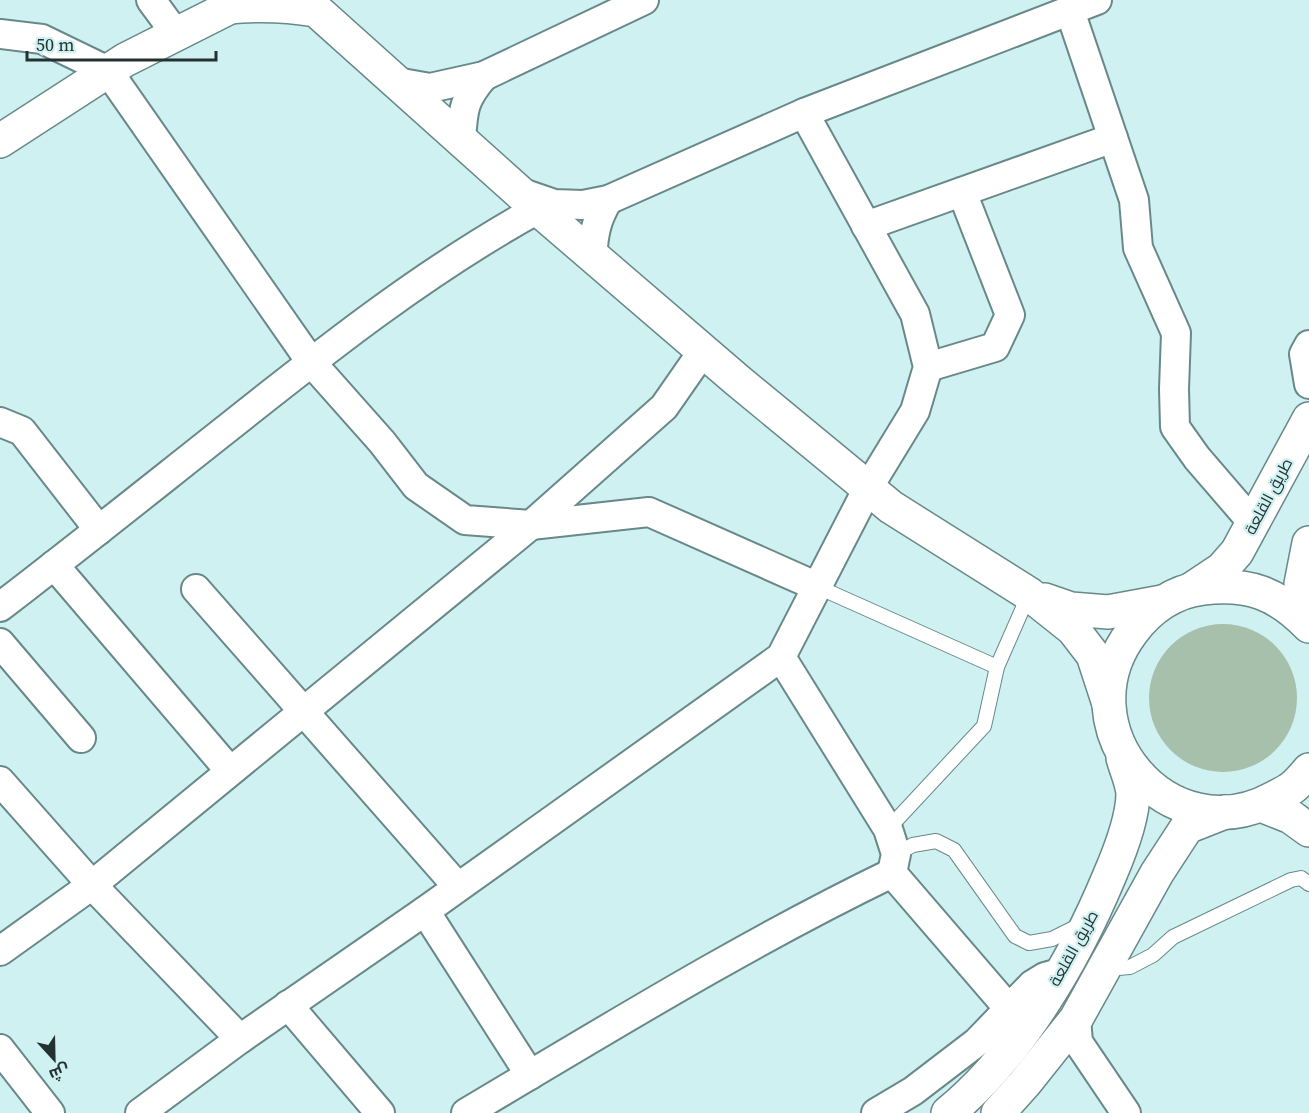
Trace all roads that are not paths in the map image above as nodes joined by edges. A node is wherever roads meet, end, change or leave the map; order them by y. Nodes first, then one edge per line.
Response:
1 (151, 0) edge
2 (644, 0) edge
3 (1096, 0) edge
4 (236, 4) edge
5 (318, 5) edge
6 (1070, 11) junction
7 (0, 34) edge
8 (176, 34) junction
9 (108, 71) junction
10 (484, 76) junction
11 (396, 82) junction
12 (804, 113) junction
13 (1113, 138) junction
14 (0, 141) edge
15 (462, 141) junction
16 (962, 192) junction
17 (527, 200) junction
18 (608, 200) junction
19 (866, 226) junction
20 (592, 256) junction
21 (1309, 345) edge
22 (703, 351) junction
23 (310, 362) junction
24 (928, 368) junction
25 (1309, 384) edge
26 (1309, 419) edge
27 (0, 422) edge
28 (868, 488) junction
29 (1253, 523) junction
30 (531, 525) junction
31 (99, 530) junction
32 (1309, 543) edge
33 (54, 565) junction
34 (818, 587) junction
35 (196, 589) dead end
36 (1029, 594) junction
37 (1178, 595) junction
38 (4, 596) edge
39 (1309, 611) edge
40 (1309, 626) edge
41 (0, 643) edge
42 (781, 657) junction
43 (997, 667) junction
44 (1108, 701) junction
45 (305, 711) junction
46 (81, 738) dead end
47 (1122, 753) junction
48 (1309, 770) edge
49 (230, 771) junction
50 (0, 781) edge
51 (1261, 805) junction
52 (1226, 812) junction
53 (1309, 830) edge
54 (892, 852) junction
55 (92, 885) junction
56 (1309, 885) edge
57 (458, 886) junction
58 (425, 911) junction
59 (1091, 919) junction
60 (0, 951) edge
61 (1103, 969) junction
62 (1063, 972) junction
63 (288, 1005) junction
64 (1010, 1010) junction
65 (1076, 1019) junction
66 (240, 1039) junction
67 (0, 1049) edge
68 (530, 1075) junction
69 (1119, 1111) edge
70 (50, 1113) edge
71 (140, 1113) edge
72 (380, 1113) edge
73 (466, 1113) edge
74 (876, 1113) edge
75 (948, 1113) edge
76 (998, 1113) edge

1 - 8 street
2 - 10 street
3 - 6 street
4 - 5 main road
4 - 8 main road
5 - 11 main road
6 - 12 street
6 - 13 street
7 - 9 street
8 - 9 main road
9 - 14 main road
9 - 23 street
10 - 11 street
10 - 15 street
11 - 15 main road
12 - 18 street
12 - 19 street
13 - 16 street
13 - 29 street
15 - 17 main road
16 - 19 street
16 - 24 street
17 - 18 street
17 - 20 main road
17 - 23 street
18 - 20 street
19 - 24 street
20 - 22 main road
21 - 25 street
22 - 28 main road
22 - 30 street
23 - 30 street
23 - 31 street
24 - 28 street
26 - 29 main road, طريق القلعة
27 - 31 street
28 - 34 street
28 - 36 main road
29 - 37 main road, طريق القلعة
30 - 34 street
30 - 45 street
31 - 33 street
32 - 39 main road
33 - 38 street
33 - 49 street
34 - 42 street
34 - 43 lane
35 - 45 street
36 - 37 main road
36 - 43 lane
36 - 44 main road
37 - 40 main road
37 - 44 main road, طريق القلعة
41 - 46 street
42 - 54 street
42 - 57 street
43 - 54 lane
44 - 47 main road
45 - 49 street
45 - 57 street
47 - 52 main road
47 - 59 main road, طريق القلعة
48 - 51 main road
49 - 55 street
50 - 55 street
51 - 52 main road
51 - 53 main road
52 - 61 main road
54 - 59 lane
54 - 64 street
54 - 68 street
55 - 60 street
55 - 66 street
56 - 61 lane
57 - 58 street
58 - 63 street
58 - 68 street
59 - 62 main road, طريق القلعة
61 - 65 main road
62 - 64 street
62 - 75 main road, طريق القلعة
63 - 66 street
63 - 72 street
64 - 74 street
65 - 69 street
65 - 76 main road
66 - 71 street
67 - 70 street
68 - 73 street

